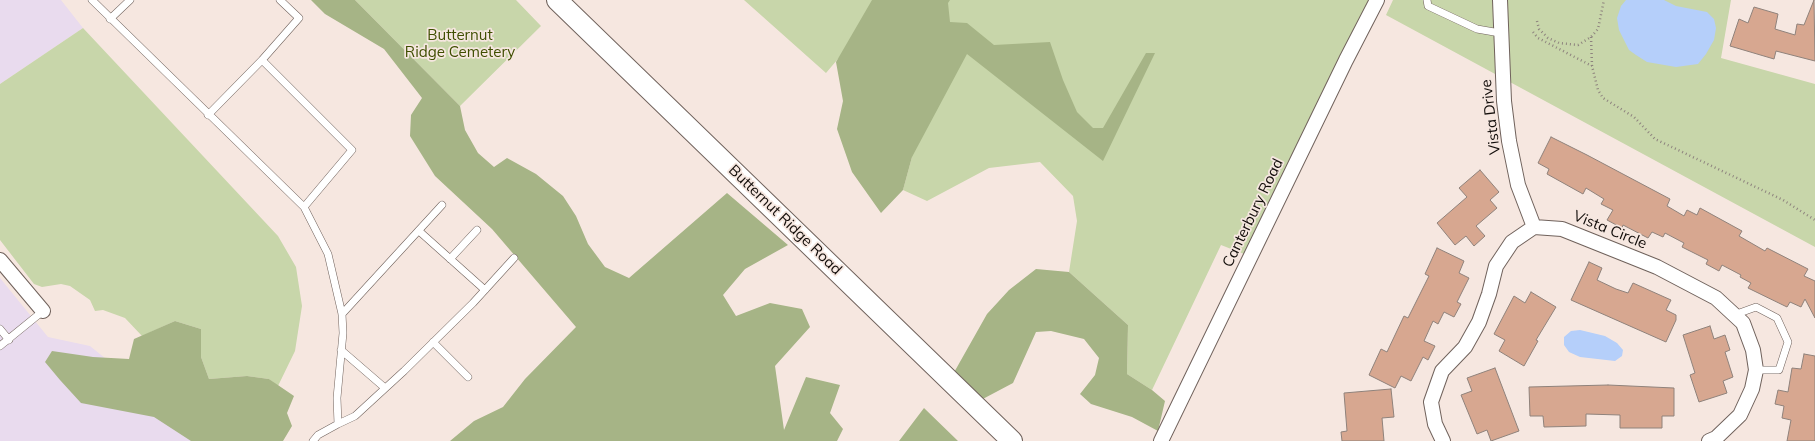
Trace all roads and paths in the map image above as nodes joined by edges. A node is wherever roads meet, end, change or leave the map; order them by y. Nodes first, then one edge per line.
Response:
1 (92, 0) edge
2 (130, 0) edge
3 (280, 0) edge
4 (557, 0) edge
5 (1377, 0) edge
6 (1427, 0) edge
7 (1500, 0) edge
8 (1604, 0) edge
9 (110, 19) junction
10 (1537, 21) dead end
11 (1533, 32) dead end
12 (1500, 33) junction
13 (1591, 37) junction
14 (262, 60) junction
15 (1592, 66) junction
16 (208, 114) junction
17 (442, 205) dead end
18 (304, 207) junction
19 (1815, 220) edge
20 (1534, 227) junction
21 (478, 230) dead end
22 (419, 231) junction
23 (514, 258) dead end
24 (450, 259) junction
25 (0, 260) edge
26 (485, 290) junction
27 (44, 311) joint
28 (342, 314) junction
29 (1734, 315) junction
30 (0, 329) edge
31 (8, 340) junction
32 (433, 342) junction
33 (0, 346) edge
34 (341, 350) junction
35 (1756, 370) junction
36 (468, 377) dead end
37 (385, 388) junction
38 (338, 424) junction
39 (312, 441) edge
40 (1012, 441) edge
41 (1161, 441) edge
42 (1443, 441) edge
43 (1709, 441) edge

1 - 9 lane
2 - 9 lane
3 - 14 lane
4 - 40 street, Butternut Ridge Road
5 - 41 street, Canterbury Road
6 - 12 lane
7 - 12 street, Vista Drive
8 - 13 path
9 - 16 lane
10 - 13 path
11 - 15 path
12 - 20 street, Vista Drive
13 - 15 path
14 - 16 lane
14 - 18 lane
15 - 19 path
16 - 18 lane
17 - 22 lane
18 - 28 lane
20 - 29 street, Vista Circle
20 - 42 street
21 - 24 lane
22 - 24 lane
22 - 28 lane
23 - 26 lane
24 - 26 lane
25 - 27 street
26 - 32 lane
27 - 31 lane
28 - 34 lane
29 - 35 street, Vista Circle
29 - 35 lane
30 - 31 lane
31 - 33 lane
32 - 36 lane
32 - 37 lane
34 - 37 lane
34 - 38 lane
35 - 43 street, Vista Circle
37 - 38 lane
38 - 39 lane

